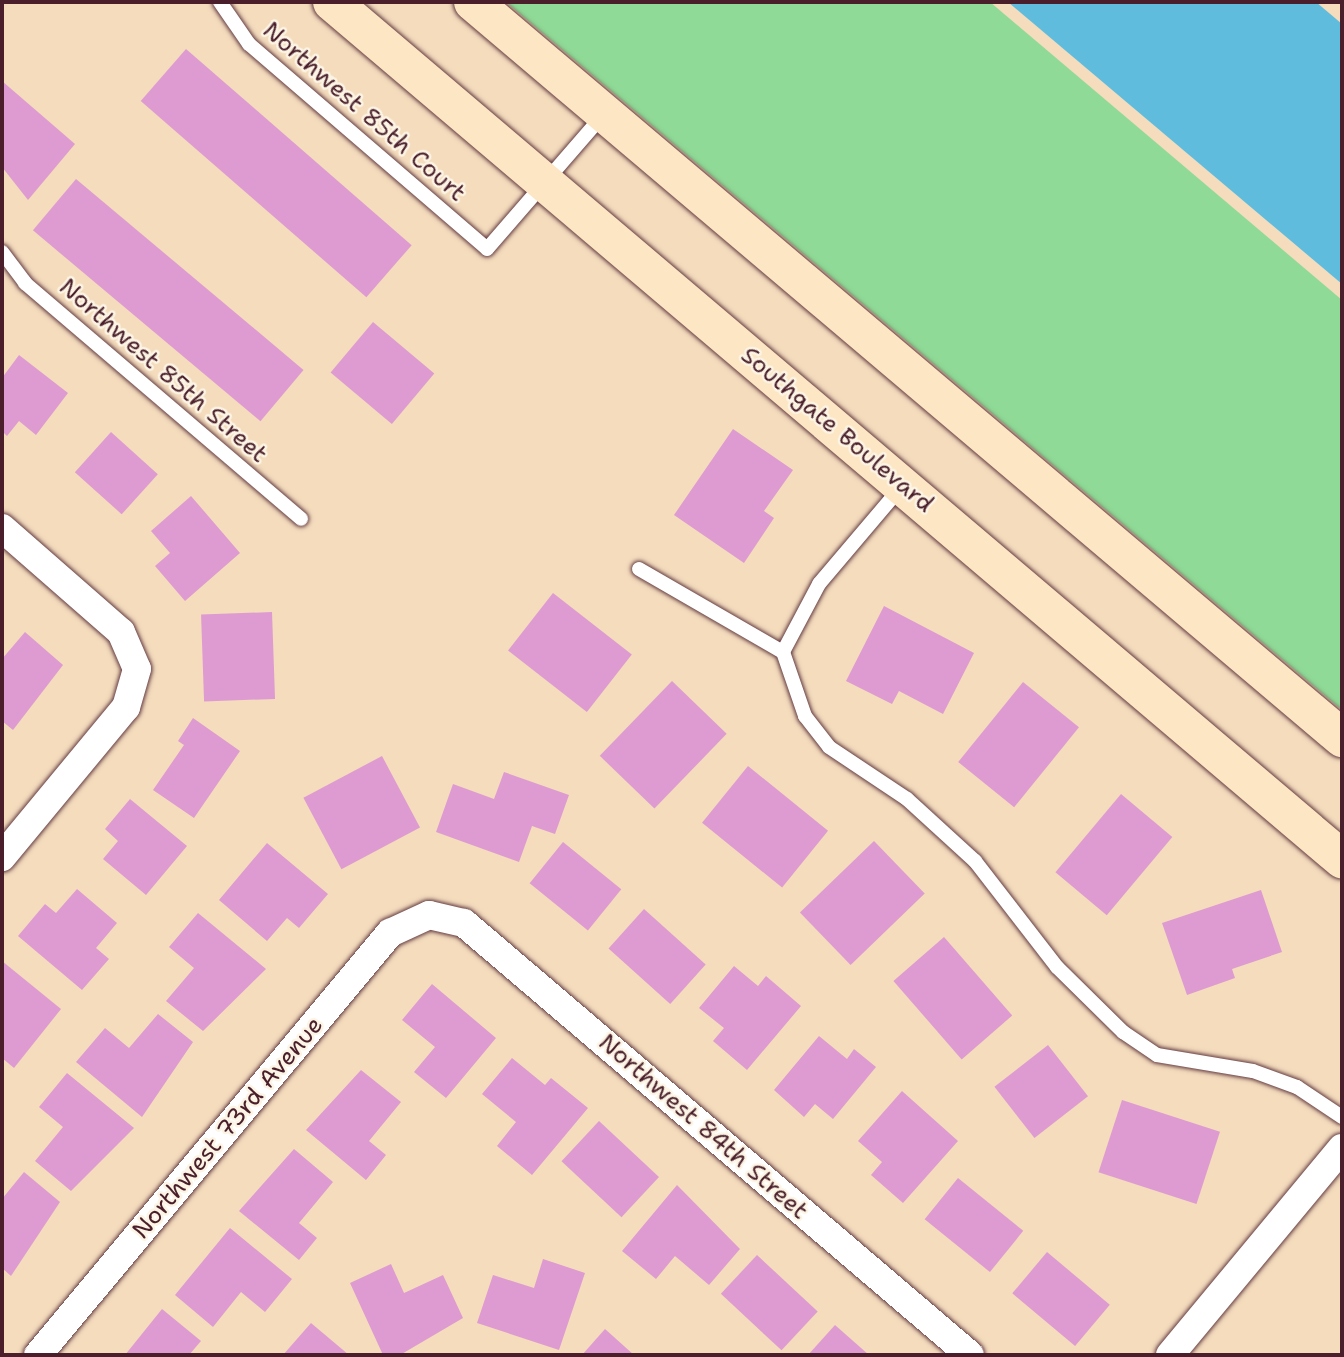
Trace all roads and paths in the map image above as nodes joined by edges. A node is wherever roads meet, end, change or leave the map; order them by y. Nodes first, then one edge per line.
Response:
1 (220, 2) edge
2 (332, 2) edge
3 (473, 2) edge
4 (604, 114) junction
5 (544, 182) junction
6 (2, 252) edge
7 (902, 486) junction
8 (301, 519) dead end
9 (2, 528) edge
10 (639, 569) dead end
11 (783, 652) junction
12 (1342, 738) edge
13 (2, 857) edge
14 (1342, 859) edge
15 (429, 915) joint
16 (1342, 1117) edge
17 (1342, 1147) edge
18 (38, 1355) edge
19 (970, 1355) edge
20 (1170, 1355) edge

1 - 5 lane, Northwest 85th Court
2 - 5 main road, Southgate Boulevard
3 - 4 main road
4 - 5 lane
4 - 12 main road
5 - 7 main road, Southgate Boulevard
6 - 8 lane, Northwest 85th Street
7 - 11 lane
7 - 14 main road, Southgate Boulevard
9 - 13 street
10 - 11 lane
11 - 16 lane
15 - 18 street, Northwest 73rd Avenue
15 - 19 street, Northwest 84th Street
17 - 20 street

